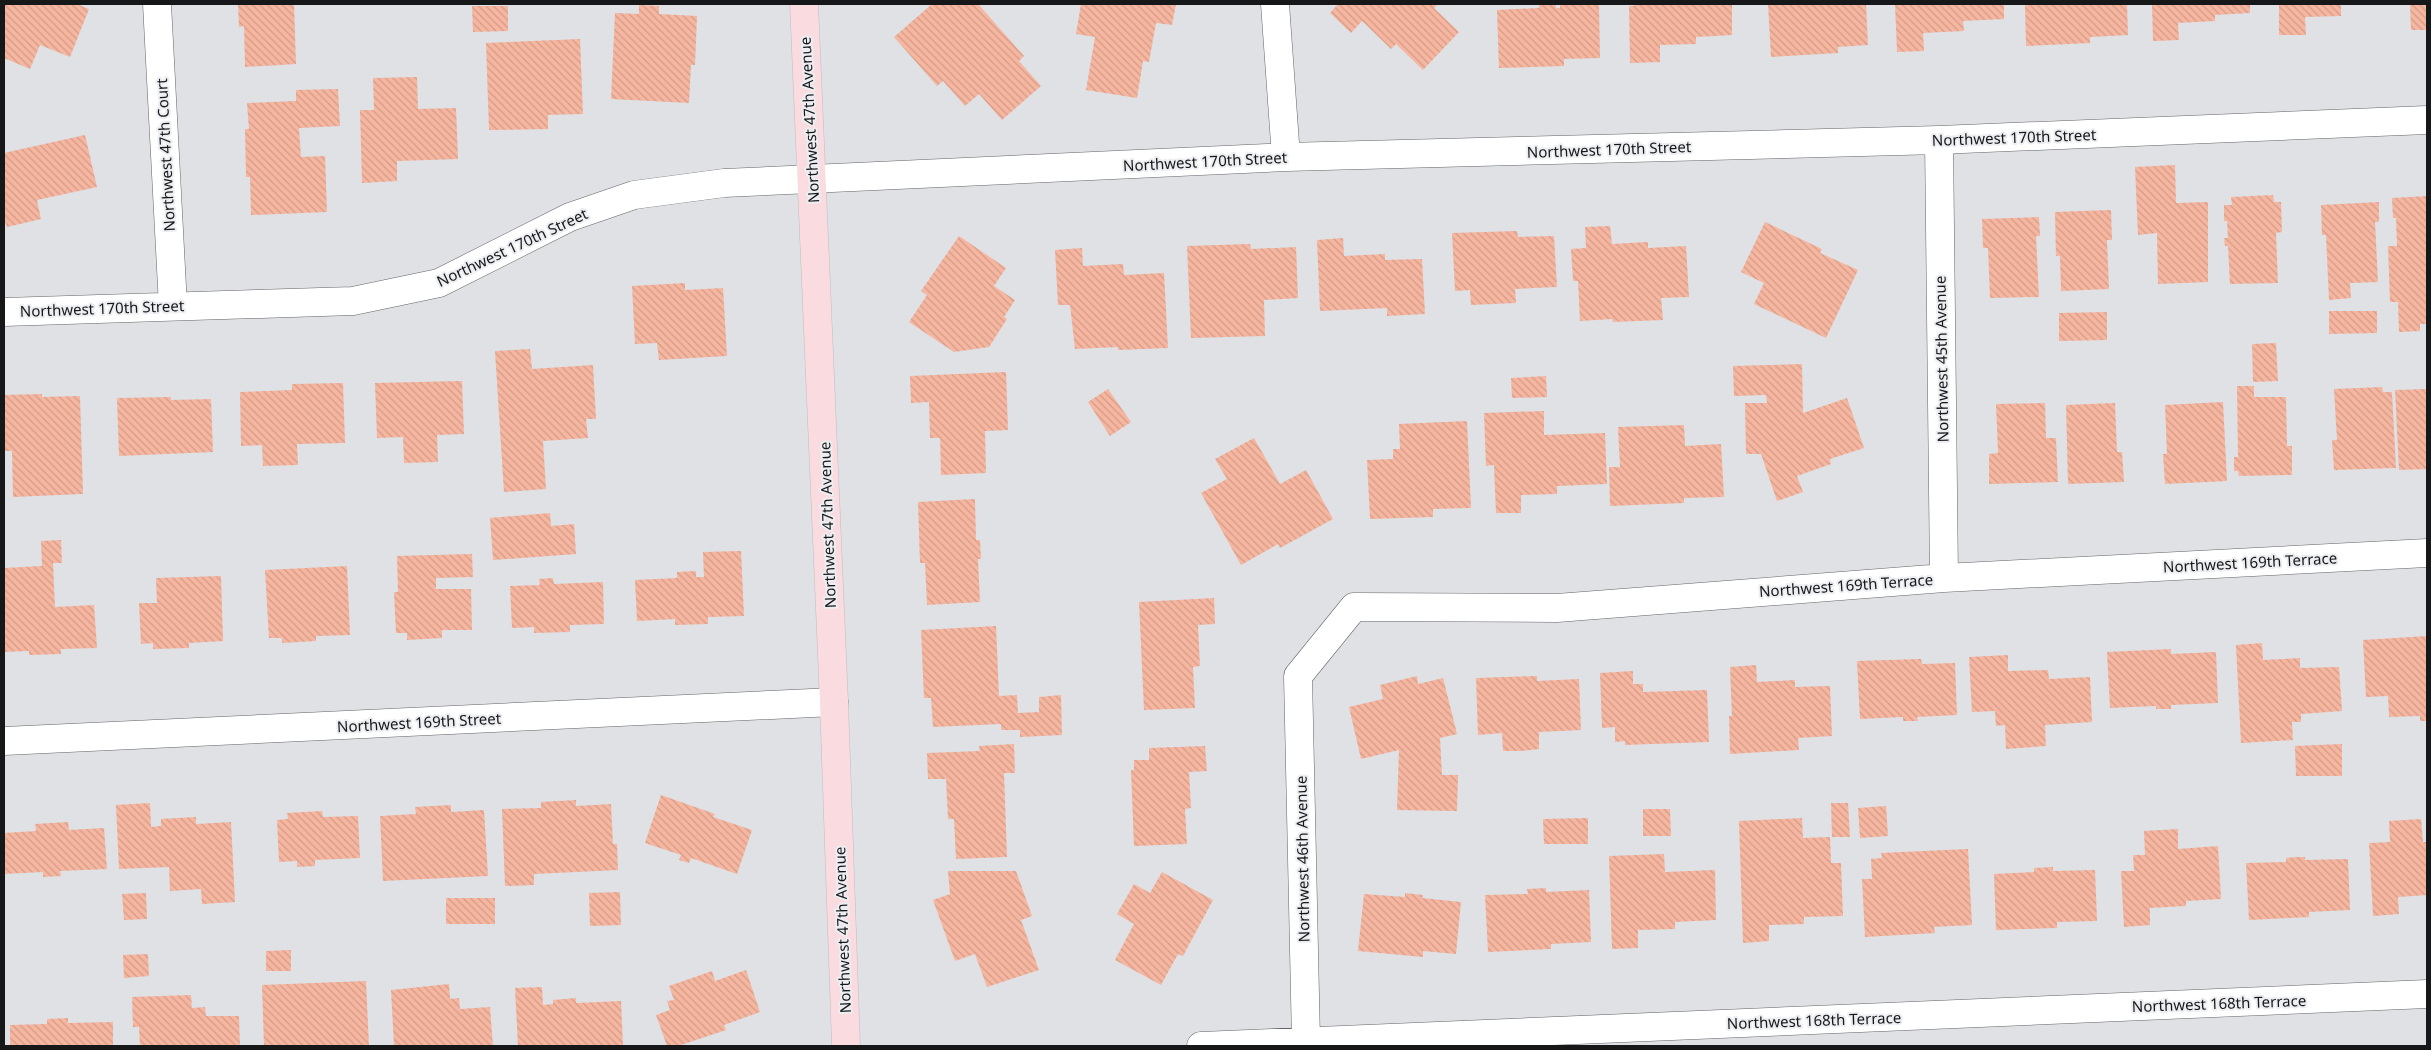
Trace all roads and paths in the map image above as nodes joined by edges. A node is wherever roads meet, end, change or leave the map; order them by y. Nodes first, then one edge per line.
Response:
1 (158, 4) edge
2 (804, 4) edge
3 (1275, 4) edge
4 (2427, 120) edge
5 (1939, 140) junction
6 (1286, 157) junction
7 (813, 181) junction
8 (173, 306) junction
9 (4, 312) edge
10 (2427, 553) edge
11 (1944, 578) junction
12 (1298, 676) joint
13 (834, 702) junction
14 (4, 741) edge
15 (2427, 994) edge
16 (1306, 1041) junction
17 (846, 1046) edge
18 (1201, 1046) edge

1 - 8 street, Northwest 47th Court
2 - 7 main road, Northwest 47th Avenue
3 - 6 street
4 - 5 street, Northwest 170th Street
5 - 6 street, Northwest 170th Street
5 - 11 street, Northwest 45th Avenue
6 - 7 street, Northwest 170th Street
7 - 8 street, Northwest 170th Street
7 - 13 main road, Northwest 47th Avenue
8 - 9 street, Northwest 170th Street
10 - 11 street, Northwest 169th Terrace
11 - 12 street, Northwest 169th Terrace
12 - 16 street, Northwest 46th Avenue
13 - 14 street, Northwest 169th Street
13 - 17 main road, Northwest 47th Avenue
15 - 16 street, Northwest 168th Terrace
16 - 18 street, Northwest 168th Terrace

